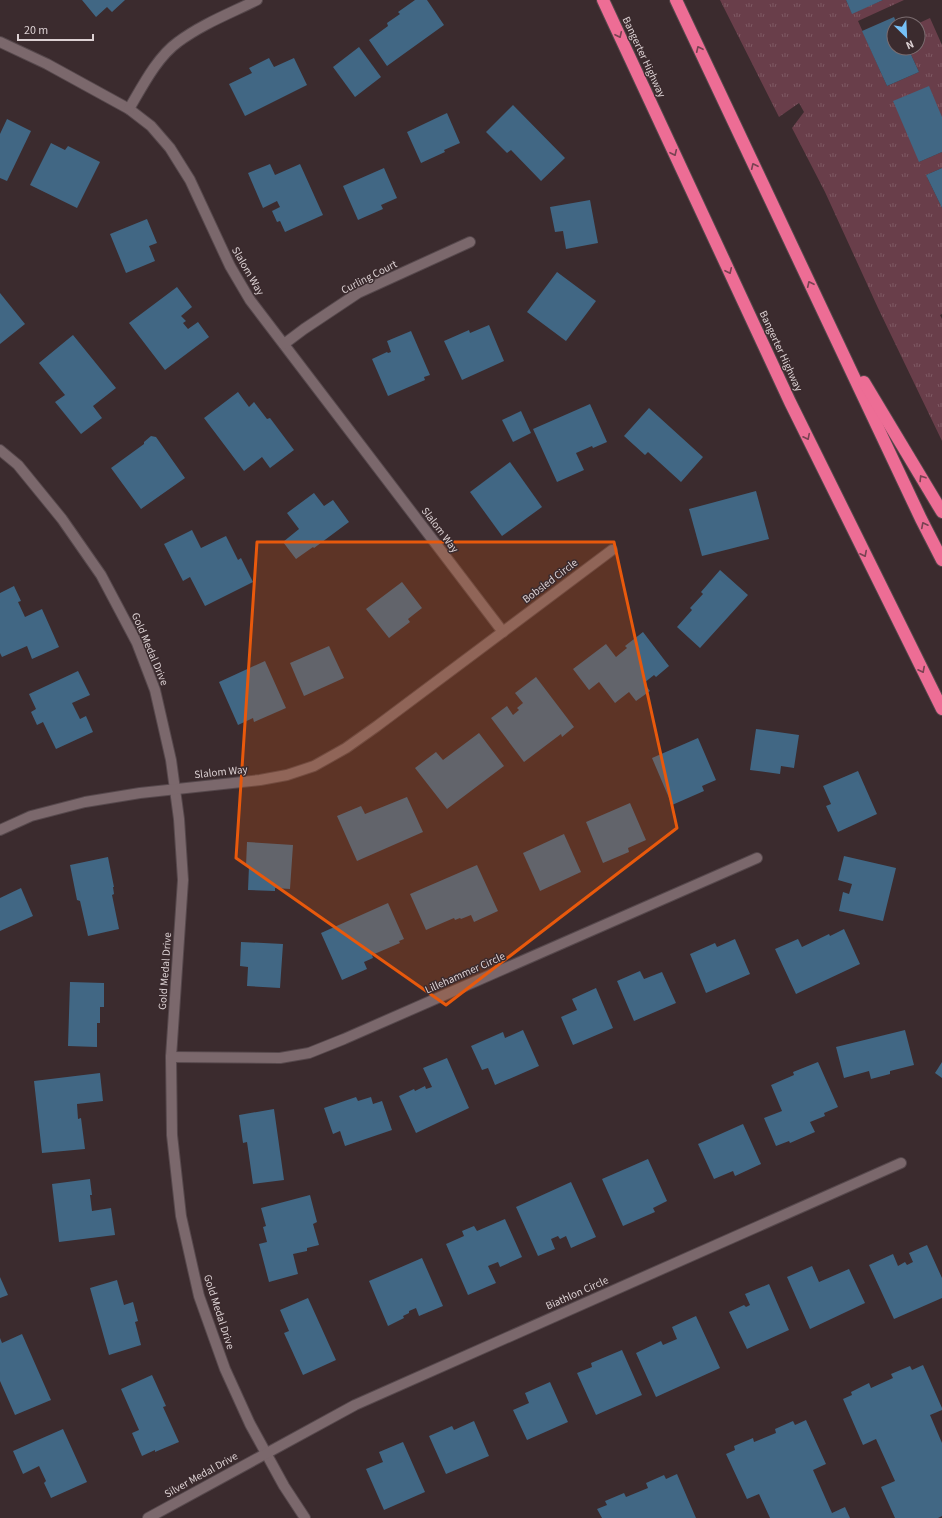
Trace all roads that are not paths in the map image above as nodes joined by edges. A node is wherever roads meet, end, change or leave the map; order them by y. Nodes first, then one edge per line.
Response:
1 (257, 0) edge
2 (603, 0) edge
3 (676, 0) edge
4 (0, 42) edge
5 (129, 109) junction
6 (470, 242) dead end
7 (827, 319) junction
8 (284, 344) junction
9 (0, 450) edge
10 (942, 512) edge
11 (612, 550) dead end
12 (942, 560) edge
13 (502, 632) junction
14 (942, 709) edge
15 (175, 789) junction
16 (0, 830) edge
17 (757, 858) dead end
18 (171, 1057) junction
19 (901, 1163) dead end
20 (266, 1453) junction
21 (148, 1518) edge
22 (305, 1518) edge

1 - 5 street
2 -> 14 highway, Bangerter Highway
7 -> 3 highway
4 - 5 street, Slalom Way
5 - 8 street, Slalom Way
6 - 8 street, Curling Court
10 -> 7 highway
12 -> 7 highway
8 - 13 street, Slalom Way
9 - 15 street, Gold Medal Drive
11 - 13 street, Bobsled Circle
13 - 15 street, Slalom Way
15 - 16 street, Slalom Way
15 - 18 street, Gold Medal Drive
17 - 18 street, Lillehammer Circle
18 - 20 street, Gold Medal Drive
19 - 20 street, Biathlon Circle
20 - 21 street, Silver Medal Drive
20 - 22 street, Gold Medal Drive

